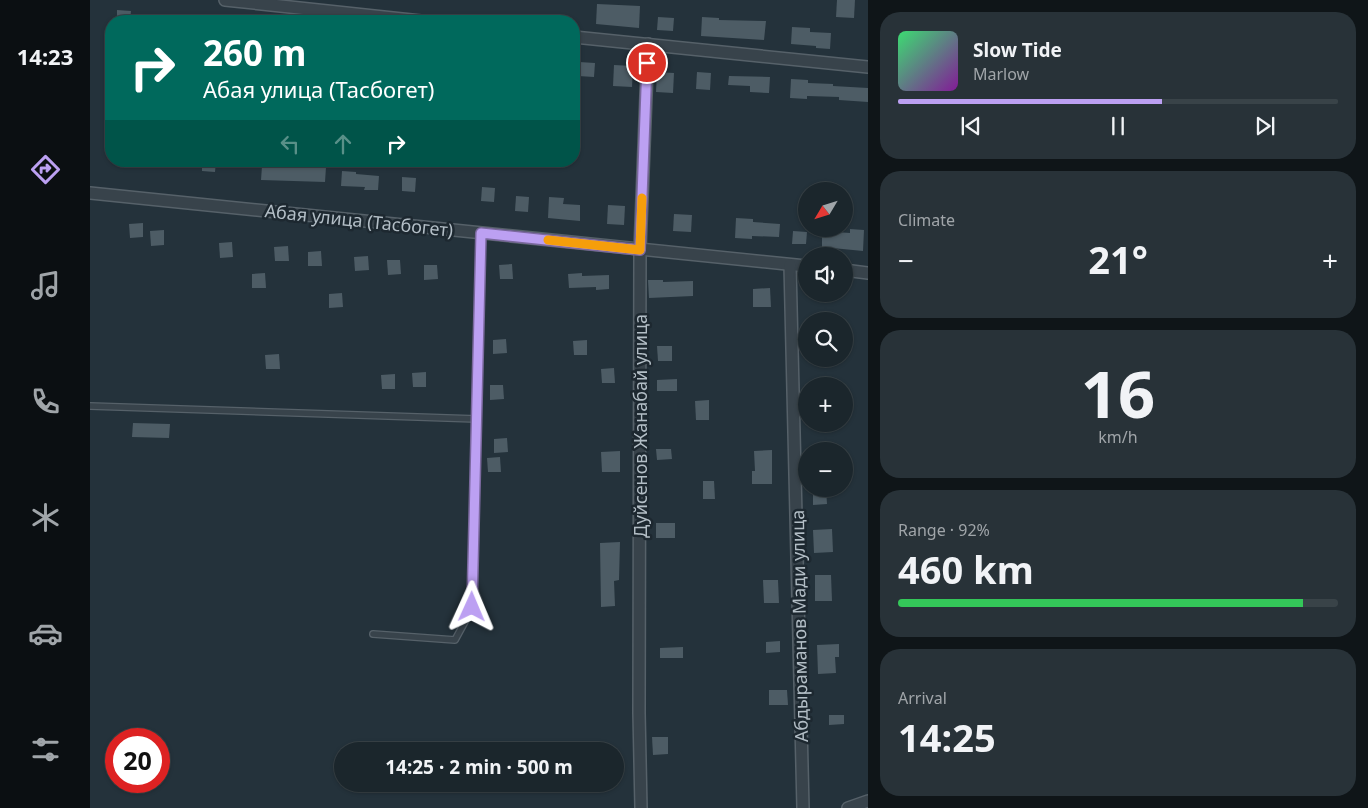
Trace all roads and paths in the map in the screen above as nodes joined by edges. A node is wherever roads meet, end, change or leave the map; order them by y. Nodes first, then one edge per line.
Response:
1 (225, 0) edge
2 (365, 15) edge
3 (580, 38) edge
4 (648, 44) junction
5 (868, 67) edge
6 (90, 193) edge
7 (481, 233) junction
8 (640, 250) junction
9 (790, 265) junction
10 (798, 266) edge
11 (853, 271) edge
12 (868, 273) edge
13 (90, 406) edge
14 (477, 419) junction
15 (374, 634) dead end
16 (868, 801) edge
17 (641, 808) edge
18 (803, 808) edge
19 (848, 808) edge

1 - 2 street
3 - 4 street
4 - 5 street
4 - 8 street, Дуйсенов Жанабай улица
6 - 7 street, Абая улица (Тасбогет)
7 - 8 street, Абая улица (Тасбогет)
7 - 14 lane
8 - 9 street, Абая улица (Тасбогет)
8 - 17 street, Дуйсенов Жанабай улица
9 - 10 street, Абая улица (Тасбогет)
9 - 18 street, Абдыраманов Мади улица
11 - 12 street
13 - 14 lane
14 - 15 lane
16 - 19 street

